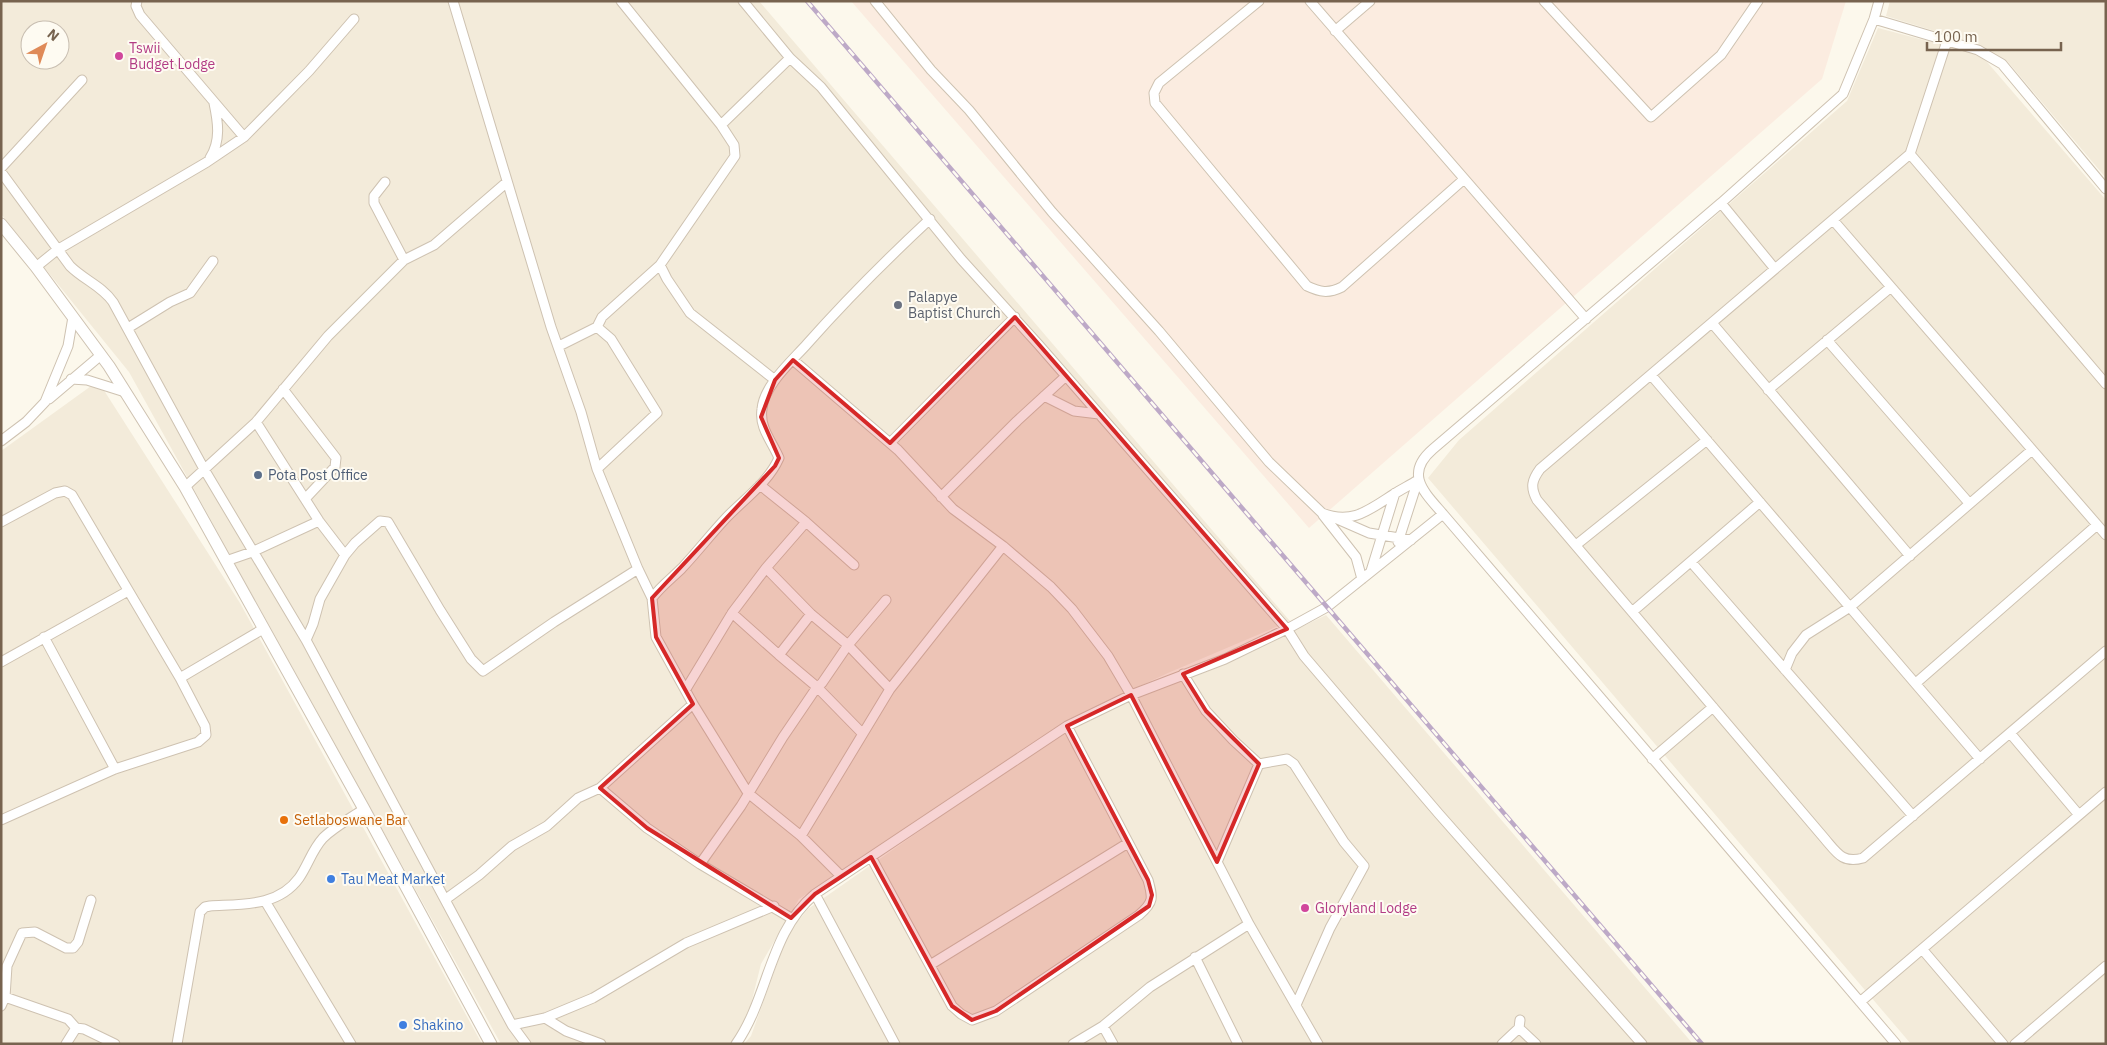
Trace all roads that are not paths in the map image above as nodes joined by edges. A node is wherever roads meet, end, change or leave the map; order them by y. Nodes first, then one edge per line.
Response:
1 (137, 1) edge
2 (453, 1) edge
3 (621, 1) edge
4 (743, 1) edge
5 (875, 1) edge
6 (1259, 1) edge
7 (1310, 1) edge
8 (1370, 1) edge
9 (1544, 1) edge
10 (1758, 1) edge
11 (1879, 1) edge
12 (354, 19) dead end
13 (1874, 19) junction
14 (1336, 31) junction
15 (1947, 41) junction
16 (790, 58) junction
17 (82, 80) dead end
18 (214, 102) junction
19 (722, 125) junction
20 (244, 137) junction
21 (1910, 154) junction
22 (207, 162) junction
23 (1, 168) edge
24 (1, 172) edge
25 (2106, 173) edge
26 (1463, 180) junction
27 (2098, 180) junction
28 (385, 182) dead end
29 (507, 182) junction
30 (2106, 189) edge
31 (1721, 203) junction
32 (930, 219) junction
33 (1833, 220) junction
34 (1, 224) edge
35 (57, 250) junction
36 (404, 260) junction
37 (214, 261) dead end
38 (660, 265) junction
39 (36, 267) junction
40 (1775, 269) junction
41 (1891, 287) junction
42 (73, 317) junction
43 (1015, 318) junction
44 (1586, 319) junction
45 (1712, 323) junction
46 (596, 327) junction
47 (128, 328) junction
48 (1828, 340) junction
49 (559, 346) junction
50 (101, 355) junction
51 (793, 360) junction
52 (1651, 374) junction
53 (1066, 376) junction
54 (71, 379) junction
55 (775, 380) junction
56 (2106, 384) edge
57 (283, 389) junction
58 (1768, 390) junction
59 (125, 392) junction
60 (1044, 396) junction
61 (45, 402) junction
62 (1099, 414) junction
63 (256, 422) junction
64 (1707, 440) junction
65 (1, 441) edge
66 (890, 444) junction
67 (2032, 450) junction
68 (204, 469) junction
69 (597, 469) junction
70 (1418, 480) junction
71 (760, 486) junction
72 (185, 487) junction
73 (1395, 493) junction
74 (941, 497) junction
75 (305, 499) junction
76 (1760, 502) junction
77 (1969, 503) junction
78 (1322, 513) junction
79 (1443, 514) junction
80 (1332, 517) junction
81 (1, 522) edge
82 (319, 522) junction
83 (806, 522) junction
84 (2097, 525) junction
85 (2106, 535) edge
86 (1382, 536) junction
87 (1400, 538) junction
88 (1411, 540) junction
89 (1576, 545) junction
90 (1003, 546) junction
91 (252, 552) junction
92 (1394, 554) junction
93 (345, 555) junction
94 (1910, 556) junction
95 (226, 562) junction
96 (1691, 562) junction
97 (854, 565) dead end
98 (766, 568) junction
99 (638, 569) junction
100 (1371, 572) junction
101 (1362, 579) junction
102 (128, 591) junction
103 (652, 598) junction
104 (886, 600) dead end
105 (1850, 607) junction
106 (1632, 612) junction
107 (732, 613) junction
108 (811, 614) junction
109 (263, 629) junction
110 (1288, 629) junction
111 (44, 637) junction
112 (306, 640) junction
113 (848, 644) junction
114 (2106, 652) edge
115 (779, 655) junction
116 (1, 662) edge
117 (1785, 670) junction
118 (1184, 674) junction
119 (180, 678) junction
120 (1916, 683) junction
121 (816, 688) junction
122 (686, 689) junction
123 (890, 689) junction
124 (1131, 695) junction
125 (693, 704) junction
126 (1713, 707) junction
127 (1067, 726) junction
128 (862, 733) junction
129 (2010, 733) junction
130 (1652, 759) junction
131 (1980, 759) junction
132 (1259, 764) junction
133 (115, 769) junction
134 (600, 788) junction
135 (2106, 792) edge
136 (748, 793) junction
137 (364, 809) junction
138 (2079, 815) junction
139 (1914, 816) junction
140 (1, 820) edge
141 (801, 836) junction
142 (1128, 843) junction
143 (871, 858) junction
144 (1217, 862) junction
145 (700, 864) junction
146 (841, 876) junction
147 (815, 894) junction
148 (446, 899) junction
149 (91, 900) dead end
150 (265, 901) junction
151 (774, 906) junction
152 (791, 918) junction
153 (1249, 924) junction
154 (1922, 950) junction
155 (1195, 957) junction
156 (4, 965) edge
157 (930, 965) junction
158 (2104, 970) edge
159 (3, 1001) edge
160 (1860, 1002) junction
161 (1296, 1005) junction
162 (544, 1018) junction
163 (512, 1025) junction
164 (1103, 1026) junction
165 (76, 1028) junction
166 (66, 1044) edge
167 (115, 1044) edge
168 (177, 1044) edge
169 (351, 1044) edge
170 (491, 1044) edge
171 (526, 1044) edge
172 (601, 1044) edge
173 (736, 1044) edge
174 (895, 1044) edge
175 (1073, 1044) edge
176 (1113, 1044) edge
177 (1238, 1044) edge
178 (1318, 1044) edge
179 (1502, 1044) edge
180 (1536, 1044) edge
181 (1642, 1044) edge
182 (1896, 1044) edge
183 (2003, 1044) edge
184 (2015, 1044) edge

1 - 18 street
2 - 29 street
3 - 19 street
4 - 16 street
5 - 78 street
6 - 26 street
7 - 14 street
8 - 14 street
9 - 10 street
11 - 13 street
12 - 20 street
13 - 15 street
13 - 31 street
14 - 26 street
15 - 21 street
15 - 27 street
16 - 19 street
16 - 32 street
17 - 23 street
18 - 20 street
18 - 22 street
19 - 38 street
20 - 22 street
21 - 33 street
21 - 56 street
22 - 35 street
24 - 35 street
25 - 27 street
26 - 44 street
27 - 30 street
28 - 36 street
29 - 36 street
29 - 49 street
31 - 40 street
31 - 44 street
32 - 43 street
32 - 51 street
33 - 40 street
33 - 41 street
34 - 39 street
35 - 39 street
35 - 47 street
36 - 57 street
37 - 47 street
38 - 46 street
38 - 55 street
39 - 42 street
40 - 45 street
41 - 48 street
41 - 67 street
42 - 50 street
42 - 61 street
43 - 53 street
43 - 66 street
44 - 70 street
45 - 52 street
45 - 58 street
46 - 49 street
46 - 69 street
47 - 68 street
48 - 58 street
48 - 77 street
49 - 69 street
50 - 54 street
50 - 59 street
51 - 55 street
51 - 66 street
52 - 64 street
52 - 89 street
53 - 60 street
53 - 62 street
54 - 59 street
54 - 61 street
55 - 71 street
57 - 63 street
57 - 75 street
58 - 94 street
59 - 72 street
60 - 62 street
60 - 74 street
61 - 65 street
62 - 110 street
63 - 68 street
63 - 75 street
64 - 76 street
64 - 89 street
66 - 74 street
67 - 77 street
67 - 84 street
68 - 72 street
68 - 91 street
69 - 99 street
70 - 73 street
70 - 79 street
70 - 87 street
71 - 83 street
71 - 103 street
72 - 95 street
73 - 80 street
73 - 86 street
74 - 90 street
75 - 82 street
76 - 96 street
76 - 105 street
77 - 94 street
78 - 80 street
78 - 101 street
79 - 88 street
79 - 130 street
80 - 86 street
81 - 102 street
82 - 91 street
82 - 93 street
83 - 97 street
83 - 98 street
84 - 85 street
84 - 120 street
86 - 87 street
86 - 100 street
87 - 88 street
87 - 92 street
88 - 92 street
89 - 106 street
90 - 123 street
90 - 124 street
91 - 95 street
91 - 112 street
92 - 100 street
93 - 99 street
93 - 112 street
94 - 105 street
95 - 109 street
96 - 106 street
96 - 117 street
98 - 107 street
98 - 108 street
99 - 103 street
100 - 101 street
101 - 110 street
102 - 111 street
102 - 119 street
103 - 122 street
104 - 113 street
105 - 117 street
105 - 120 street
106 - 126 street
107 - 115 street
107 - 122 street
108 - 113 street
108 - 115 street
109 - 119 street
109 - 137 street
110 - 118 street
110 - 181 street
111 - 116 street
111 - 133 street
112 - 148 street
113 - 121 street
113 - 123 street
114 - 129 street
115 - 121 street
117 - 139 street
118 - 124 street
118 - 132 street
119 - 133 street
120 - 131 street
121 - 128 street
121 - 136 street
122 - 125 street
123 - 128 street
124 - 127 street
124 - 144 street
125 - 134 street
125 - 136 street
126 - 130 street
126 - 139 street
127 - 142 street
127 - 143 street
128 - 141 street
129 - 131 street
129 - 138 street
130 - 160 street
131 - 139 street
132 - 144 street
132 - 161 street
133 - 140 street
134 - 145 street
134 - 148 street
135 - 138 street
136 - 141 street
136 - 145 street
137 - 150 street
137 - 170 street
138 - 154 street
141 - 146 street
142 - 157 street
142 - 157 street
143 - 146 street
143 - 157 street
144 - 153 street
145 - 151 street
146 - 147 street
147 - 152 street
147 - 174 street
148 - 163 street
149 - 156 street
150 - 168 street
150 - 169 street
151 - 152 street
151 - 162 street
152 - 173 street
153 - 155 street
153 - 161 street
154 - 160 street
154 - 183 street
155 - 164 street
155 - 177 street
156 - 159 street
158 - 184 street
159 - 165 street
160 - 182 street
161 - 178 street
162 - 163 street
162 - 172 street
163 - 171 street
164 - 175 street
164 - 176 street
165 - 166 street
165 - 167 street
179 - 180 street

